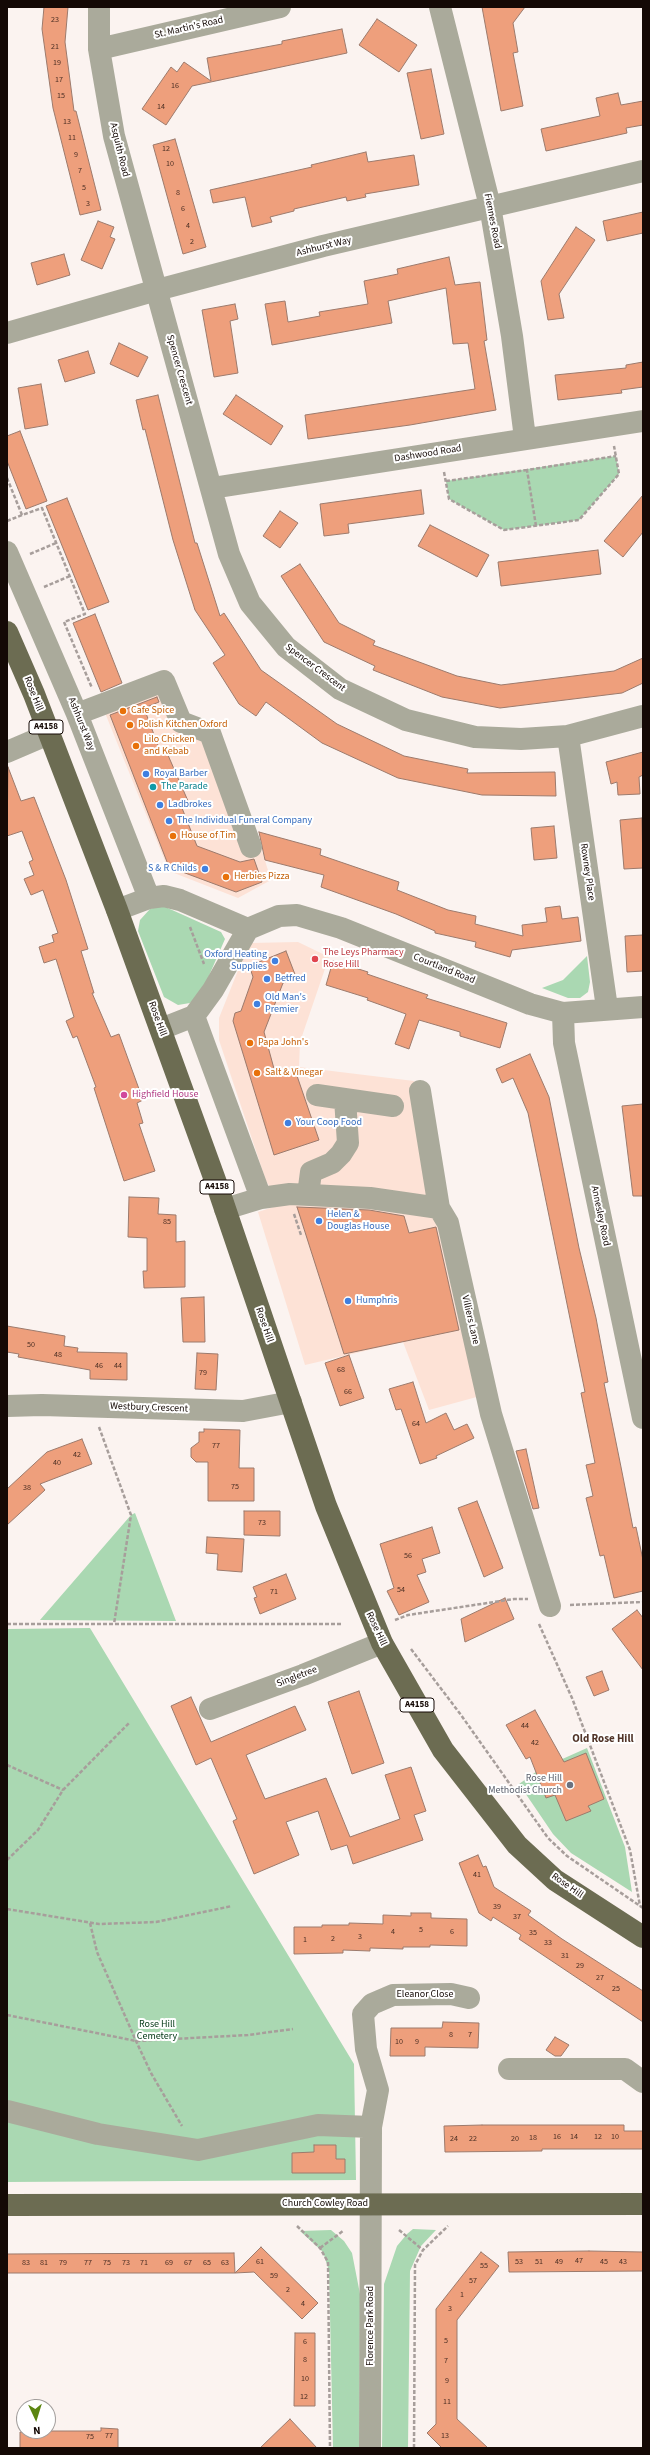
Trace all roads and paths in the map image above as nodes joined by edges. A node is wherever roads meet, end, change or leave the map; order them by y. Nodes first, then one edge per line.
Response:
1 (99, 7) edge
2 (280, 7) edge
3 (440, 7) edge
4 (99, 49) junction
5 (643, 171) edge
6 (490, 206) junction
7 (157, 290) junction
8 (7, 333) edge
9 (643, 421) edge
10 (610, 426) junction
11 (524, 438) junction
12 (440, 452) junction
13 (616, 456) junction
14 (527, 470) junction
15 (7, 478) edge
16 (446, 481) junction
17 (212, 488) junction
18 (22, 515) junction
19 (7, 521) edge
20 (536, 526) junction
21 (56, 544) junction
22 (17, 553) edge
23 (70, 576) junction
24 (41, 588) dead end
25 (7, 632) edge
26 (99, 705) junction
27 (77, 714) junction
28 (643, 716) edge
29 (49, 734) junction
30 (568, 736) junction
31 (7, 752) edge
32 (251, 847) dead end
33 (149, 898) junction
34 (180, 900) junction
35 (118, 910) junction
36 (248, 929) junction
37 (214, 990) junction
38 (643, 1006) edge
39 (607, 1008) junction
40 (564, 1013) junction
41 (194, 1016) junction
42 (161, 1029) junction
43 (420, 1091) dead end
44 (317, 1095) dead end
45 (346, 1099) junction
46 (393, 1106) dead end
47 (308, 1195) junction
48 (261, 1198) junction
49 (439, 1208) junction
50 (225, 1209) junction
51 (293, 1213) dead end
52 (301, 1235) dead end
53 (291, 1402) junction
54 (7, 1406) edge
55 (91, 1406) junction
56 (643, 1418) edge
57 (528, 1599) junction
58 (643, 1602) edge
59 (539, 1611) junction
60 (392, 1612) dead end
61 (395, 1620) junction
62 (7, 1624) edge
63 (114, 1624) junction
64 (343, 1624) dead end
65 (398, 1625) dead end
66 (406, 1642) dead end
67 (382, 1643) junction
68 (210, 1709) dead end
69 (130, 1722) dead end
70 (7, 1765) edge
71 (64, 1790) junction
72 (7, 1860) edge
73 (232, 1906) dead end
74 (642, 1907) edge
75 (7, 1909) edge
76 (90, 1923) junction
77 (643, 1937) edge
78 (469, 1998) dead end
79 (7, 2014) edge
80 (292, 2028) dead end
81 (136, 2041) junction
82 (509, 2069) dead end
83 (643, 2082) edge
84 (7, 2111) edge
85 (371, 2127) junction
86 (198, 2150) junction
87 (471, 2203) junction
88 (372, 2204) junction
89 (643, 2204) edge
90 (7, 2205) edge
91 (275, 2205) junction
92 (399, 2230) dead end
93 (343, 2231) dead end
94 (320, 2248) junction
95 (423, 2250) junction
96 (330, 2448) edge
97 (370, 2448) edge
98 (414, 2448) edge

1 - 4 street, Asquith Road
2 - 4 street, St. Martin's Road
3 - 6 street, Fiennes Road
4 - 7 street, Asquith Road
5 - 6 street, Ashhurst Way
6 - 7 street, Ashhurst Way
6 - 11 street, Fiennes Road
7 - 8 street, Ashhurst Way
7 - 17 street, Spencer Crescent
9 - 10 street, Dashwood Road
10 - 11 street, Dashwood Road
10 - 13 path
11 - 12 street, Dashwood Road
12 - 16 path
12 - 17 street, Dashwood Road
13 - 14 path
13 - 20 path
14 - 16 path
14 - 20 path
15 - 18 path
16 - 20 path
17 - 30 street, Spencer Crescent
18 - 19 path
18 - 21 path
21 - 22 path
21 - 23 path
22 - 27 street, Ashhurst Way
23 - 24 path
23 - 26 path
25 - 29 main road, Rose Hill / A4158
26 - 27 street
26 - 32 street
27 - 33 street, Ashhurst Way
28 - 30 street, Spencer Crescent
29 - 31 street
29 - 35 main road, Rose Hill / A4158
30 - 39 street, Rowney Place
33 - 34 street
33 - 35 street
34 - 36 street
34 - 37 path
35 - 42 main road, Rose Hill / A4158
36 - 37 street
36 - 40 street, Courtland Road
37 - 41 street
38 - 39 street, Courtland Road
39 - 40 street, Courtland Road
40 - 56 street, Annesley Road
41 - 42 street
41 - 48 street
42 - 50 main road, Rose Hill / A4158
43 - 49 street, Villiers Lane
44 - 45 street
45 - 46 street
45 - 47 street
47 - 48 street
47 - 49 street
48 - 50 street
49 - 59 street, Villiers Lane
50 - 53 main road, Rose Hill / A4158
51 - 52 path
53 - 55 street, Westbury Crescent
53 - 67 main road, Rose Hill / A4158
54 - 55 street, Westbury Crescent
55 - 63 path
57 - 59 path
57 - 59 path
57 - 61 path
58 - 59 path
59 - 74 path
60 - 61 path
61 - 65 path
62 - 63 path
63 - 64 path
66 - 74 path
67 - 68 street, Singletree
67 - 77 main road, Rose Hill / A4158
69 - 71 path
70 - 71 path
71 - 72 path
73 - 76 path
75 - 76 path
76 - 81 path
78 - 85 street, Eleanor Close
79 - 81 path
80 - 81 path
81 - 86 path
82 - 83 street
84 - 86 street
85 - 86 street
85 - 88 street, Eleanor Close
87 - 88 main road, Church Cowley Road
87 - 89 main road, Church Cowley Road
87 - 95 path
88 - 91 main road, Church Cowley Road
88 - 97 street, Florence Park Road
90 - 91 main road, Church Cowley Road
91 - 94 path
92 - 95 path
93 - 94 path
94 - 96 path
95 - 98 path

